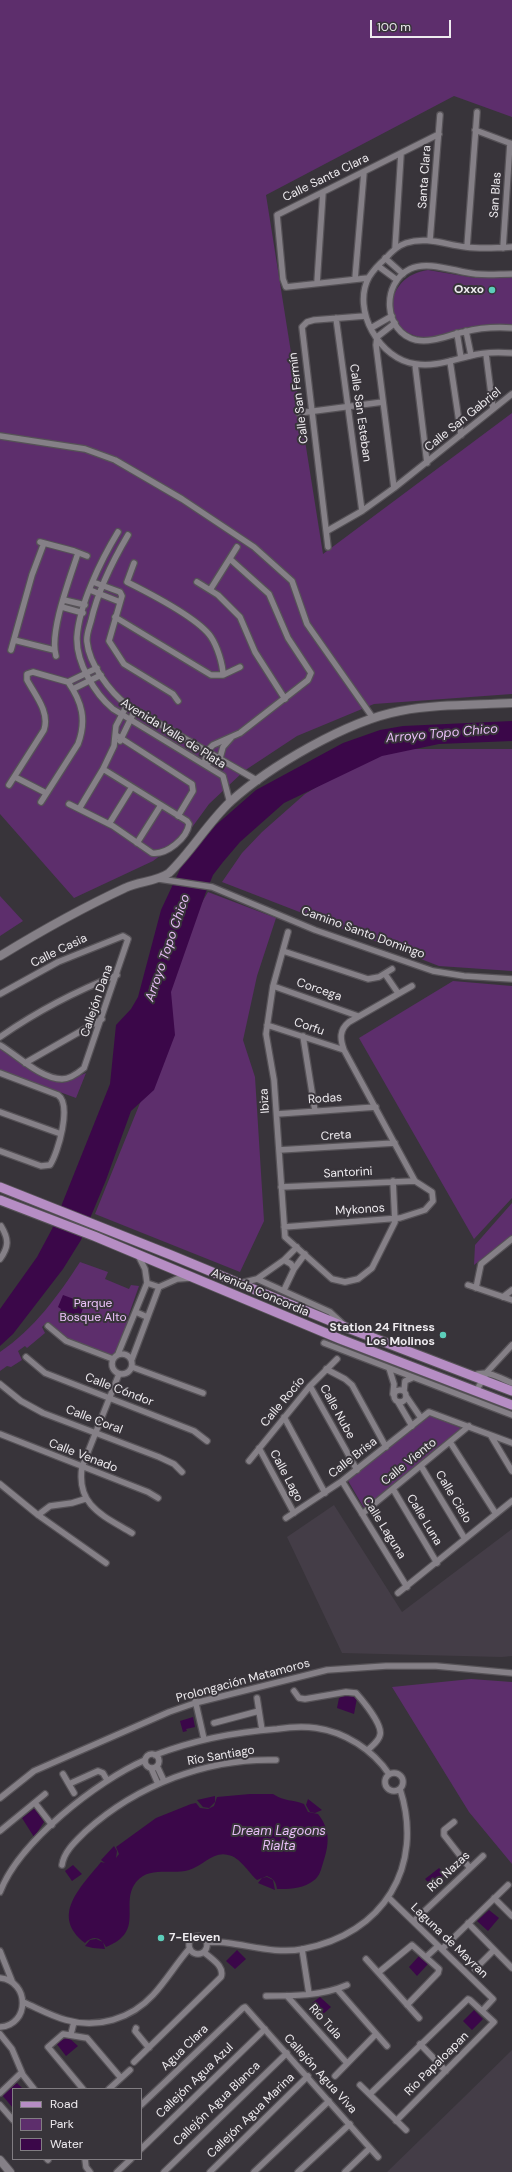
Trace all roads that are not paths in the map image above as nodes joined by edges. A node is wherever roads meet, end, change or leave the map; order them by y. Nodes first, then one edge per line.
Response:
1 (477, 112) dead end
2 (440, 115) dead end
3 (475, 130) junction
4 (439, 134) junction
5 (511, 143) edge
6 (401, 154) junction
7 (364, 172) junction
8 (323, 192) junction
9 (430, 240) junction
10 (467, 247) junction
11 (512, 247) edge
12 (503, 248) junction
13 (395, 249) junction
14 (385, 258) junction
15 (378, 266) junction
16 (403, 274) junction
17 (512, 274) edge
18 (368, 278) junction
19 (355, 279) junction
20 (397, 280) junction
21 (317, 283) junction
22 (365, 316) junction
23 (392, 316) junction
24 (336, 318) junction
25 (395, 323) junction
26 (371, 328) junction
27 (512, 328) edge
28 (466, 331) junction
29 (457, 333) junction
30 (377, 337) junction
31 (512, 353) edge
32 (486, 354) junction
33 (471, 355) junction
34 (461, 358) junction
35 (450, 361) junction
36 (414, 364) junction
37 (512, 394) edge
38 (383, 402) junction
39 (347, 406) junction
40 (493, 409) junction
41 (311, 411) junction
42 (299, 413) dead end
43 (461, 435) junction
44 (0, 436) edge
45 (427, 462) junction
46 (394, 488) junction
47 (362, 511) junction
48 (327, 531) junction
49 (118, 532) dead end
50 (128, 535) dead end
51 (237, 547) dead end
52 (328, 547) dead end
53 (78, 552) junction
54 (106, 552) junction
55 (87, 556) dead end
56 (115, 556) junction
57 (230, 559) junction
58 (134, 563) dead end
59 (93, 582) junction
60 (197, 582) dead end
61 (101, 585) junction
62 (90, 590) junction
63 (210, 590) junction
64 (99, 594) junction
65 (64, 600) junction
66 (120, 602) junction
67 (62, 607) junction
68 (84, 609) junction
69 (93, 611) junction
70 (116, 617) junction
71 (14, 640) junction
72 (11, 650) dead end
73 (240, 667) dead end
74 (97, 668) junction
75 (87, 673) junction
76 (101, 675) junction
77 (223, 675) junction
78 (91, 680) junction
79 (68, 682) junction
80 (74, 689) junction
81 (285, 699) junction
82 (178, 701) dead end
83 (512, 703) edge
84 (127, 705) junction
85 (135, 710) junction
86 (121, 714) junction
87 (373, 718) junction
88 (129, 719) junction
89 (116, 736) junction
90 (231, 738) junction
91 (122, 739) junction
92 (114, 746) junction
93 (207, 751) junction
94 (220, 758) junction
95 (204, 764) junction
96 (103, 769) junction
97 (15, 777) junction
98 (258, 781) junction
99 (10, 785) dead end
100 (132, 787) junction
101 (46, 792) junction
102 (41, 802) dead end
103 (230, 803) junction
104 (69, 804) dead end
105 (162, 805) junction
106 (79, 809) junction
107 (178, 816) junction
108 (109, 824) junction
109 (137, 843) junction
110 (158, 879) junction
111 (288, 932) dead end
112 (128, 939) joint
113 (283, 951) junction
114 (0, 956) edge
115 (392, 969) dead end
116 (117, 974) junction
117 (385, 974) junction
118 (512, 980) edge
119 (273, 986) junction
120 (412, 986) dead end
121 (398, 993) junction
122 (0, 994) edge
123 (358, 1016) junction
124 (102, 1019) junction
125 (267, 1024) junction
126 (303, 1036) junction
127 (0, 1037) edge
128 (0, 1044) edge
129 (344, 1050) junction
130 (25, 1063) junction
131 (0, 1073) edge
132 (376, 1107) junction
133 (315, 1111) junction
134 (0, 1112) edge
135 (277, 1114) junction
136 (61, 1134) junction
137 (395, 1143) junction
138 (279, 1150) junction
139 (0, 1151) edge
140 (415, 1180) junction
141 (393, 1181) junction
142 (0, 1187) edge
143 (281, 1187) junction
144 (0, 1200) edge
145 (396, 1219) junction
146 (1, 1226) edge
147 (284, 1228) junction
148 (512, 1239) edge
149 (297, 1247) junction
150 (305, 1254) junction
151 (138, 1255) junction
152 (0, 1259) edge
153 (284, 1260) junction
154 (294, 1269) junction
155 (193, 1278) junction
156 (257, 1279) junction
157 (147, 1283) junction
158 (241, 1283) junction
159 (468, 1285) dead end
160 (159, 1288) junction
161 (476, 1288) junction
162 (284, 1290) junction
163 (512, 1290) edge
164 (502, 1297) junction
165 (512, 1300) edge
166 (136, 1312) junction
167 (147, 1317) junction
168 (48, 1326) dead end
169 (346, 1328) junction
170 (340, 1339) junction
171 (324, 1343) dead end
172 (512, 1345) edge
173 (353, 1354) junction
174 (26, 1357) dead end
175 (116, 1357) junction
176 (132, 1359) junction
177 (336, 1359) dead end
178 (132, 1367) junction
179 (389, 1368) junction
180 (326, 1369) junction
181 (119, 1374) junction
182 (412, 1378) junction
183 (0, 1384) edge
184 (310, 1386) junction
185 (480, 1387) junction
186 (405, 1393) junction
187 (511, 1393) edge
188 (203, 1394) dead end
189 (393, 1394) junction
190 (110, 1398) junction
191 (398, 1402) junction
192 (512, 1414) edge
193 (284, 1417) junction
194 (421, 1418) junction
195 (412, 1426) junction
196 (469, 1426) junction
197 (96, 1433) junction
198 (0, 1434) edge
199 (491, 1435) junction
200 (206, 1441) dead end
201 (450, 1442) junction
202 (512, 1443) edge
203 (386, 1447) junction
204 (259, 1448) junction
205 (249, 1461) dead end
206 (421, 1466) junction
207 (82, 1468) junction
208 (357, 1470) junction
209 (512, 1471) edge
210 (182, 1472) dead end
211 (342, 1482) junction
212 (0, 1484) edge
213 (393, 1489) junction
214 (325, 1493) junction
215 (158, 1498) dead end
216 (85, 1499) junction
217 (512, 1501) edge
218 (294, 1513) junction
219 (362, 1514) junction
220 (496, 1514) junction
221 (38, 1515) junction
222 (286, 1518) dead end
223 (132, 1533) dead end
224 (465, 1539) junction
225 (106, 1563) dead end
226 (437, 1563) junction
227 (407, 1587) junction
228 (398, 1593) dead end
229 (512, 1673) edge
230 (294, 1691) dead end
231 (194, 1695) dead end
232 (256, 1698) dead end
233 (195, 1703) junction
234 (259, 1711) junction
235 (214, 1723) dead end
236 (262, 1730) junction
237 (204, 1739) junction
238 (370, 1748) junction
239 (154, 1755) junction
240 (145, 1760) junction
241 (276, 1760) dead end
242 (154, 1767) junction
243 (63, 1774) dead end
244 (389, 1774) junction
245 (107, 1780) junction
246 (164, 1781) junction
247 (69, 1784) junction
248 (158, 1784) junction
249 (400, 1789) junction
250 (74, 1793) dead end
251 (45, 1794) dead end
252 (0, 1798) edge
253 (35, 1803) junction
254 (454, 1822) dead end
255 (52, 1825) junction
256 (0, 1831) edge
257 (483, 1856) dead end
258 (62, 1865) dead end
259 (469, 1867) junction
260 (508, 1885) dead end
261 (0, 1892) edge
262 (389, 1898) junction
263 (494, 1898) junction
264 (512, 1916) edge
265 (414, 1921) junction
266 (468, 1923) junction
267 (206, 1942) junction
268 (440, 1947) junction
269 (189, 1949) junction
270 (302, 1949) junction
271 (494, 1950) junction
272 (0, 1951) edge
273 (204, 1952) junction
274 (426, 1957) junction
275 (366, 1959) dead end
276 (512, 1968) edge
277 (475, 1969) dead end
278 (379, 1972) junction
279 (0, 1978) edge
280 (12, 1981) junction
281 (347, 1985) dead end
282 (337, 1989) junction
283 (309, 1994) junction
284 (266, 1996) dead end
285 (287, 1996) junction
286 (23, 2002) junction
287 (407, 2004) junction
288 (244, 2007) joint
289 (482, 2011) junction
290 (419, 2018) dead end
291 (74, 2022) junction
292 (0, 2027) edge
293 (136, 2028) dead end
294 (265, 2029) junction
295 (0, 2034) edge
296 (71, 2034) junction
297 (376, 2034) junction
298 (420, 2044) junction
299 (387, 2046) dead end
300 (150, 2048) junction
301 (286, 2053) junction
302 (134, 2062) dead end
303 (347, 2063) junction
304 (130, 2070) dead end
305 (446, 2071) junction
306 (22, 2073) junction
307 (308, 2076) junction
308 (335, 2076) dead end
309 (121, 2078) junction
310 (360, 2085) dead end
311 (33, 2088) edge
312 (81, 2088) edge
313 (111, 2088) edge
314 (0, 2093) edge
315 (370, 2094) junction
316 (329, 2101) junction
317 (142, 2104) edge
318 (0, 2105) edge
319 (12, 2119) edge
320 (396, 2120) junction
321 (350, 2124) junction
322 (406, 2130) dead end
323 (142, 2148) edge
324 (370, 2148) junction
325 (378, 2157) dead end
326 (0, 2160) edge
327 (130, 2160) edge
328 (85, 2161) edge
329 (10, 2172) edge
330 (90, 2172) edge
331 (117, 2172) edge
332 (164, 2172) edge
333 (210, 2172) edge
334 (254, 2172) edge
335 (298, 2172) edge
336 (345, 2172) edge

1 - 3 street
2 - 4 street, Santa Clara
3 - 5 street
3 - 10 street
4 - 6 street, Calle Santa Clara
4 - 9 street, Santa Clara
5 - 12 street, San Blas
6 - 7 street, Calle Santa Clara
6 - 13 street
7 - 8 street, Calle Santa Clara
7 - 19 street
8 - 21 street
8 - 21 street, Calle Santa Clara
9 - 10 street
9 - 13 street
10 - 12 street
11 - 12 street
13 - 14 street
14 - 15 street
14 - 16 street
15 - 18 street
15 - 20 street
16 - 17 street
16 - 20 street
18 - 19 street, Calle Santa Clara
18 - 22 street
19 - 21 street, Calle Santa Clara
20 - 23 street
22 - 24 street, Calle San Fermín
22 - 26 street
23 - 25 street
23 - 26 street
24 - 39 street, Calle San Esteban
24 - 41 street, Calle San Fermín
25 - 29 street
25 - 30 street
26 - 30 street
27 - 28 street
28 - 29 street
28 - 33 street
29 - 34 street
30 - 36 street
30 - 38 street
31 - 32 street
32 - 33 street
32 - 40 street
33 - 34 street
34 - 35 street
35 - 36 street
35 - 43 street
36 - 45 street, Calle San Gabriel
37 - 40 street, Calle San Gabriel
38 - 39 street
38 - 46 street
39 - 41 street
39 - 47 street, Calle San Esteban
40 - 43 street, Calle San Gabriel
41 - 42 street
41 - 48 street, Calle San Fermín
43 - 45 street, Calle San Gabriel
44 - 87 street
45 - 46 street, Calle San Gabriel
46 - 47 street
47 - 48 street
48 - 52 street, Calle San Fermín
49 - 54 street, Avenida Valle de Plata
50 - 56 street, Avenida Valle de Plata
51 - 57 street
53 - 55 street
53 - 65 street
53 - 71 street
54 - 56 street
54 - 59 street, Avenida Valle de Plata
56 - 61 street, Avenida Valle de Plata
57 - 63 street
57 - 81 street
58 - 77 street
59 - 61 street
59 - 62 street, Avenida Valle de Plata
60 - 63 street
61 - 64 street, Avenida Valle de Plata
61 - 66 street
62 - 64 street
62 - 68 street, Avenida Valle de Plata
63 - 81 street
64 - 66 street
64 - 69 street, Avenida Valle de Plata
65 - 67 street
65 - 68 street
66 - 70 street
67 - 68 street
67 - 71 street
68 - 69 street
68 - 75 street, Avenida Valle de Plata
69 - 74 street, Avenida Valle de Plata
70 - 77 street
70 - 82 street
71 - 72 street
73 - 77 street
74 - 75 street
74 - 76 street, Avenida Valle de Plata
75 - 78 street, Avenida Valle de Plata
75 - 79 street
76 - 78 street
76 - 84 street, Avenida Valle de Plata
78 - 80 street
78 - 86 street, Avenida Valle de Plata
79 - 80 street
79 - 97 street
80 - 101 street
81 - 90 street
83 - 87 street
84 - 85 street, Avenida Valle de Plata
84 - 86 street
85 - 88 street
85 - 93 street, Avenida Valle de Plata
86 - 88 street, Avenida Valle de Plata
86 - 89 street
87 - 98 street
88 - 91 street
88 - 95 street, Avenida Valle de Plata
89 - 91 street
89 - 92 street
90 - 93 street
90 - 94 street
91 - 92 street
91 - 107 street
92 - 96 street
93 - 94 street, Avenida Valle de Plata
93 - 95 street
94 - 95 street
94 - 98 street, Avenida Valle de Plata
95 - 103 street, Avenida Valle de Plata
96 - 100 street
96 - 106 street
97 - 99 street
97 - 101 street
98 - 103 street
100 - 105 street
100 - 108 street
101 - 102 street
103 - 110 street
104 - 106 street
105 - 107 street
105 - 109 street
106 - 108 street
107 - 109 street
108 - 109 street
110 - 114 street
110 - 118 street, Camino Santo Domingo
111 - 113 street, Ibiza
112 - 116 street, Callejón Dana
112 - 122 street, Calle Casia
113 - 117 street
113 - 119 street, Ibiza
115 - 117 street
116 - 124 street, Callejón Dana
116 - 127 street
117 - 121 street
119 - 123 street, Corcega
119 - 125 street, Ibiza
120 - 121 street
121 - 123 street
123 - 129 street
124 - 130 street
124 - 130 street, Callejón Dana
125 - 126 street, Corfu
125 - 135 street, Ibiza
126 - 129 street, Corfu
126 - 133 street
128 - 130 street
129 - 132 street
131 - 136 street
132 - 133 street, Rodas
132 - 137 street
133 - 135 street, Rodas
134 - 136 street
135 - 138 street, Ibiza
136 - 139 street
137 - 138 street, Creta
137 - 140 street
138 - 143 street, Ibiza
140 - 141 street, Santorini
140 - 145 street, Mykonos
141 - 143 street, Santorini
141 - 145 street
142 - 158 main road, Avenida Concordia
143 - 147 street, Ibiza
144 - 151 main road, Avenida Concordia
145 - 147 street, Mykonos
145 - 150 street, Ibiza
146 - 152 street
147 - 149 street, Ibiza
148 - 161 street
149 - 150 street, Ibiza
149 - 153 street
150 - 154 street
151 - 155 main road, Avenida Concordia
151 - 157 street
153 - 154 street
153 - 156 street
154 - 162 street
155 - 160 street
155 - 170 main road, Avenida Concordia
156 - 158 street
156 - 162 street
157 - 160 street
157 - 166 street
158 - 169 main road, Avenida Concordia
159 - 161 street
160 - 167 street
161 - 164 street
162 - 169 street
163 - 164 street
164 - 165 street
166 - 167 street
166 - 175 street
167 - 176 street
168 - 175 street
169 - 185 main road, Avenida Concordia
170 - 173 street
170 - 185 main road, Avenida Concordia
171 - 173 street
172 - 185 street
173 - 179 street
174 - 190 street, Calle Cóndor
175 - 176 street
175 - 181 street
176 - 178 street
177 - 180 street, Calle Rocío
178 - 181 street
178 - 188 street
179 - 182 street
179 - 189 street
180 - 184 street, Calle Rocío
180 - 203 street
181 - 190 street
182 - 185 street
182 - 186 street
183 - 197 street, Calle Coral
184 - 193 street, Calle Rocío
184 - 208 street, Calle Nube
185 - 187 main road, Avenida Concordia
185 - 187 main road, Avenida Concordia
185 - 192 street
186 - 189 street
186 - 191 street
186 - 194 street
189 - 191 street
190 - 197 street
190 - 200 street, Calle Cóndor
191 - 195 street
193 - 204 street, Calle Rocío
193 - 214 street
194 - 195 street, Calle Brisa
194 - 196 street, Calle Brisa
195 - 203 street, Calle Brisa
196 - 199 street
196 - 201 street, Calle Viento
197 - 207 street
197 - 210 street, Calle Coral
198 - 207 street, Calle Venado
199 - 202 street
199 - 209 street
201 - 206 street, Calle Viento
201 - 220 street
203 - 208 street, Calle Brisa
204 - 205 street, Calle Rocío
204 - 218 street, Calle Lago
206 - 213 street, Calle Viento
206 - 224 street, Calle Cielo
207 - 215 street, Calle Venado
207 - 216 street
208 - 211 street, Calle Brisa
211 - 214 street, Calle Brisa
211 - 219 street, Calle Laguna
212 - 221 street
213 - 219 street, Calle Viento
213 - 226 street, Calle Luna
214 - 218 street, Calle Brisa
216 - 221 street
216 - 223 street
217 - 220 street
218 - 222 street, Calle Brisa
219 - 227 street, Calle Laguna
220 - 224 street
221 - 225 street
224 - 226 street
226 - 227 street
227 - 228 street
229 - 233 street, Prolongación Matamoros
230 - 238 street
231 - 233 street
232 - 234 street
233 - 237 street
233 - 252 street, Prolongación Matamoros
234 - 235 street
234 - 236 street
236 - 237 street
236 - 238 street
237 - 239 street
238 - 244 street
239 - 240 street
239 - 242 street
240 - 242 street
240 - 245 street
241 - 246 street, Río Santiago
242 - 246 street
242 - 248 street
243 - 247 street
244 - 249 street
244 - 249 street
245 - 247 street
245 - 255 street
246 - 248 street, Río Santiago
247 - 250 street
248 - 258 street, Río Santiago
249 - 262 street
251 - 253 street
253 - 255 street
253 - 256 street
254 - 259 street
255 - 261 street
257 - 259 street, Río Nazas
259 - 265 street, Río Nazas
260 - 263 street
262 - 265 street, Laguna de Mayran
262 - 270 street
263 - 264 street
263 - 266 street
265 - 268 street, Laguna de Mayran
266 - 268 street
266 - 271 street
267 - 269 street
267 - 270 street
267 - 273 street
268 - 274 street
268 - 289 street, Laguna de Mayran
269 - 273 street
269 - 291 street
270 - 283 street
271 - 276 street
271 - 277 street
272 - 280 street
273 - 300 street
274 - 278 street
274 - 287 street
275 - 278 street
278 - 287 street
279 - 280 street
280 - 286 street
281 - 282 street
282 - 283 street
282 - 297 street
283 - 285 street
284 - 285 street
285 - 303 street, Río Tula
286 - 291 street
286 - 292 street
287 - 290 street
288 - 294 street, Callejón Agua Viva
288 - 317 street, Agua Clara
289 - 298 street
289 - 305 street, Río Papaloapan
291 - 296 street
293 - 300 street
294 - 301 street, Callejón Agua Viva
294 - 323 street, Callejón Agua Azul
295 - 306 street
296 - 309 street
296 - 312 street
297 - 299 street
297 - 303 street
298 - 305 street
298 - 315 street
300 - 302 street
301 - 307 street, Callejón Agua Viva
301 - 332 street, Callejón Agua Blanca
303 - 308 street
304 - 309 street
305 - 320 street, Río Papaloapan
306 - 311 street
306 - 314 street
307 - 316 street, Callejón Agua Viva
307 - 333 street, Callejón Agua Marina
309 - 313 street
310 - 315 street
315 - 320 street
316 - 321 street, Callejón Agua Viva
316 - 334 street
318 - 319 street
320 - 322 street
321 - 324 street, Callejón Agua Viva
321 - 335 street
324 - 325 street, Callejón Agua Viva
324 - 336 street
326 - 329 street
327 - 331 street
328 - 330 street

